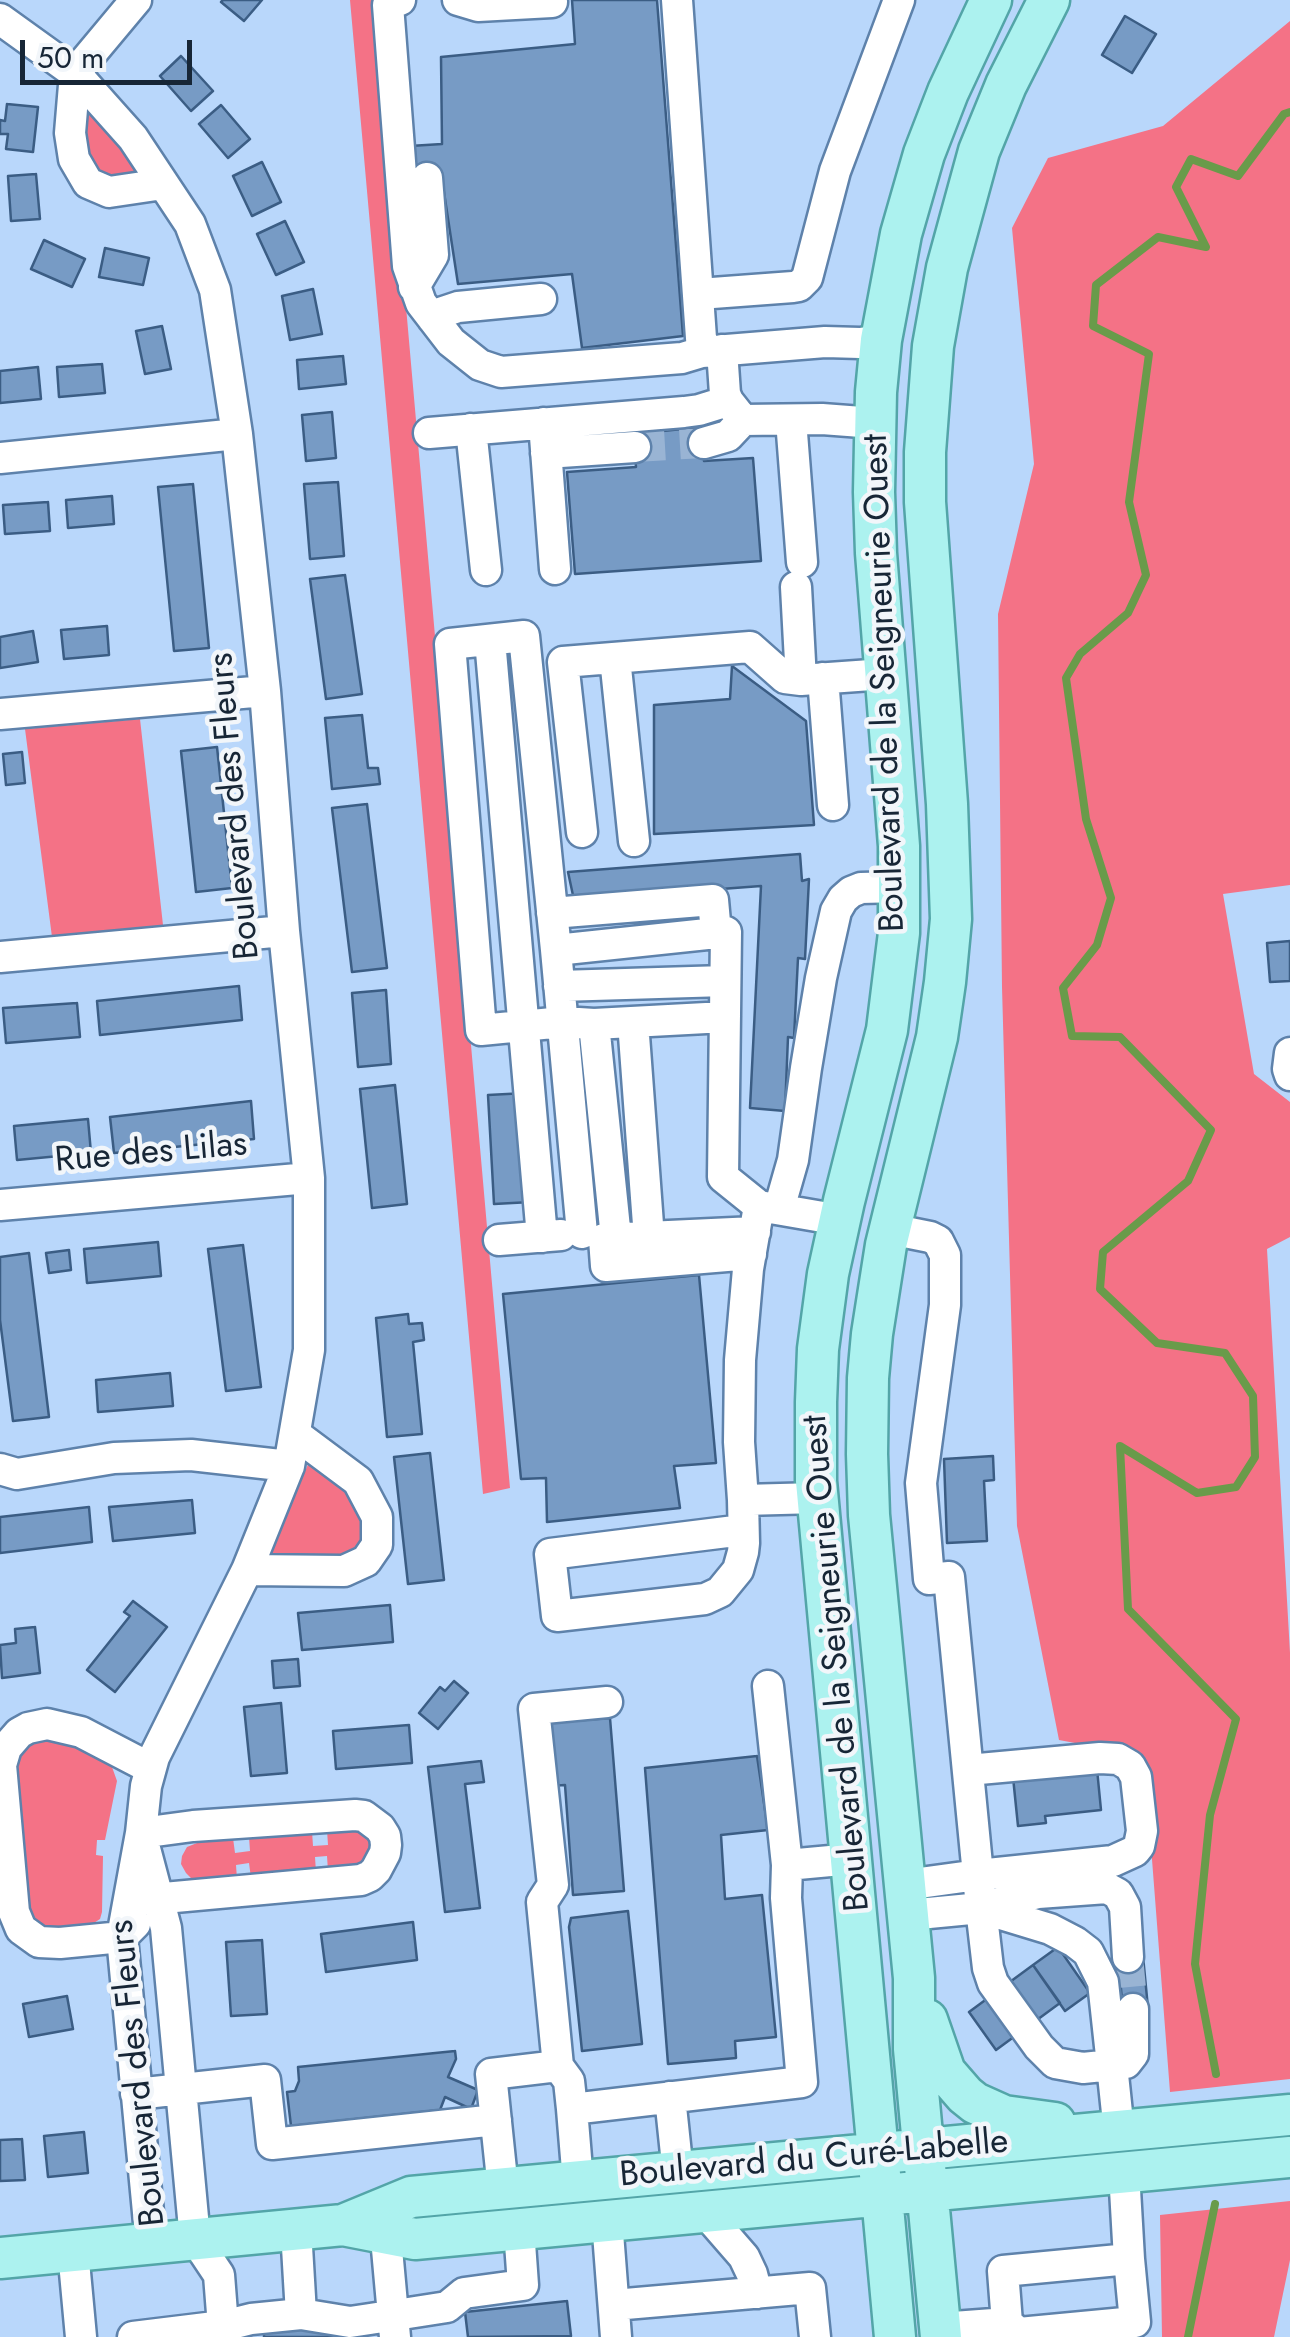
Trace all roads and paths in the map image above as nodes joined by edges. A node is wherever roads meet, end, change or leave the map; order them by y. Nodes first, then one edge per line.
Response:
1 (136, 0) edge
2 (400, 0) edge
3 (458, 0) edge
4 (677, 0) edge
5 (899, 0) edge
6 (991, 0) edge
7 (1049, 0) edge
8 (518, 2) edge
9 (552, 2) edge
10 (0, 19) edge
11 (75, 74) junction
12 (427, 178) dead end
13 (163, 184) junction
14 (414, 287) junction
15 (698, 294) junction
16 (541, 300) dead end
17 (433, 319) junction
18 (881, 340) junction
19 (933, 346) junction
20 (712, 351) junction
21 (735, 410) junction
22 (791, 420) junction
23 (875, 423) junction
24 (471, 429) junction
25 (429, 432) dead end
26 (238, 434) junction
27 (545, 438) junction
28 (704, 443) tunnel mouth
29 (635, 448) tunnel mouth
30 (0, 458) edge
31 (555, 569) dead end
32 (486, 570) dead end
33 (490, 640) junction
34 (615, 658) junction
35 (937, 670) junction
36 (886, 674) junction
37 (812, 679) junction
38 (264, 691) junction
39 (0, 714) edge
40 (833, 805) dead end
41 (582, 832) dead end
42 (634, 841) dead end
43 (548, 869) junction
44 (512, 873) junction
45 (469, 877) junction
46 (900, 887) junction
47 (552, 913) junction
48 (284, 931) junction
49 (716, 933) junction
50 (556, 950) junction
51 (0, 956) edge
52 (725, 981) junction
53 (559, 986) junction
54 (724, 1017) junction
55 (563, 1022) junction
56 (633, 1022) junction
57 (594, 1024) junction
58 (523, 1026) junction
59 (1290, 1054) edge
60 (1290, 1075) edge
61 (308, 1178) junction
62 (0, 1205) edge
63 (840, 1220) junction
64 (761, 1225) junction
65 (890, 1229) junction
66 (542, 1236) junction
67 (601, 1237) junction
68 (649, 1238) junction
69 (499, 1240) dead end
70 (295, 1434) junction
71 (290, 1466) junction
72 (0, 1470) edge
73 (922, 1495) junction
74 (818, 1498) junction
75 (868, 1499) junction
76 (743, 1515) junction
77 (247, 1570) junction
78 (768, 1686) dead end
79 (607, 1702) dead end
80 (150, 1768) junction
81 (968, 1770) junction
82 (141, 1833) junction
83 (852, 1860) junction
84 (788, 1865) junction
85 (978, 1876) junction
86 (143, 1900) junction
87 (906, 1900) junction
88 (981, 1908) junction
89 (1055, 1932) junction
90 (122, 1938) junction
91 (1085, 1950) junction
92 (914, 1978) junction
93 (1119, 2006) junction
94 (558, 2066) junction
95 (1112, 2066) junction
96 (180, 2089) junction
97 (136, 2094) junction
98 (670, 2097) junction
99 (572, 2109) junction
100 (1290, 2115) edge
101 (496, 2120) junction
102 (1119, 2132) junction
103 (924, 2150) junction
104 (879, 2154) junction
105 (1290, 2157) edge
106 (1124, 2172) junction
107 (678, 2173) junction
108 (578, 2182) junction
109 (503, 2189) junction
110 (928, 2190) junction
111 (882, 2194) junction
112 (704, 2211) junction
113 (607, 2220) junction
114 (385, 2221) junction
115 (519, 2229) junction
116 (296, 2230) junction
117 (195, 2239) junction
118 (151, 2244) junction
119 (73, 2251) junction
120 (0, 2258) edge
121 (1129, 2259) junction
122 (757, 2293) junction
123 (614, 2305) junction
124 (302, 2314) junction
125 (1008, 2322) junction
126 (394, 2326) edge
127 (239, 2328) edge
128 (351, 2329) edge
129 (941, 2332) edge
130 (81, 2337) edge
131 (133, 2337) edge
132 (616, 2337) edge
133 (815, 2337) edge
134 (895, 2337) edge

1 - 11 street
2 - 14 street
3 - 8 street
4 - 15 street
5 - 15 street
6 - 18 main road, Boulevard de la Seigneurie Ouest
7 - 19 main road, Boulevard de la Seigneurie Ouest
8 - 9 street
10 - 11 street, Boulevard des Fleurs
11 - 13 street, Boulevard des Fleurs
11 - 13 street
12 - 14 street
13 - 26 street, Boulevard des Fleurs
14 - 17 street
15 - 20 street
16 - 17 street
17 - 20 street
18 - 19 main road
18 - 20 street
18 - 23 main road, Boulevard de la Seigneurie Ouest
19 - 35 main road, Boulevard de la Seigneurie Ouest
20 - 21 street
21 - 22 street
21 - 27 street
21 - 28 street
22 - 23 street
22 - 37 street
23 - 36 main road, Boulevard de la Seigneurie Ouest
24 - 25 street
24 - 27 street
24 - 32 street
26 - 30 street
26 - 38 street, Boulevard des Fleurs
27 - 29 street
27 - 31 street
33 - 43 street
33 - 44 street
33 - 45 street
34 - 37 street
34 - 41 street
34 - 42 street
35 - 36 main road
35 - 65 main road, Boulevard de la Seigneurie Ouest
36 - 37 street
36 - 46 main road, Boulevard de la Seigneurie Ouest
37 - 40 street
38 - 39 street
38 - 48 street, Boulevard des Fleurs
43 - 44 street
43 - 47 street
44 - 45 street
44 - 58 street
45 - 58 street
46 - 63 main road, Boulevard de la Seigneurie Ouest
46 - 64 street
47 - 49 street
47 - 50 street
48 - 51 street
48 - 61 street, Boulevard des Fleurs
49 - 50 street
49 - 52 street
50 - 53 street
52 - 53 street
52 - 54 street
53 - 55 street
54 - 56 street
54 - 64 street
55 - 57 street
55 - 58 street
55 - 67 street
56 - 57 street
56 - 68 street
57 - 67 street
58 - 66 street
59 - 60 street
61 - 62 street, Rue des Lilas
61 - 70 street, Boulevard des Fleurs
63 - 64 street
63 - 65 main road
63 - 74 main road, Boulevard de la Seigneurie Ouest
64 - 67 street
64 - 68 street
64 - 76 street
65 - 73 street
65 - 75 main road, Boulevard de la Seigneurie Ouest
66 - 67 street
66 - 69 street
67 - 68 street
70 - 71 street, Boulevard des Fleurs
70 - 77 street
71 - 72 street
71 - 77 street, Boulevard des Fleurs
73 - 75 street
73 - 81 street
74 - 76 street
74 - 83 main road, Boulevard de la Seigneurie Ouest
75 - 87 main road, Boulevard de la Seigneurie Ouest
76 - 76 street
77 - 80 street, Boulevard des Fleurs
78 - 84 street
79 - 94 street
80 - 82 street, Boulevard des Fleurs
80 - 90 street, Boulevard des Fleurs
81 - 85 street
81 - 85 street
82 - 86 street, Boulevard des Fleurs
82 - 86 street
83 - 84 street
83 - 104 main road, Boulevard de la Seigneurie Ouest
84 - 98 street
85 - 87 street
85 - 88 street
86 - 90 street, Boulevard des Fleurs
86 - 96 street, Boulevard des Fleurs
87 - 88 street
87 - 92 main road, Boulevard de la Seigneurie Ouest
88 - 89 street
88 - 91 street
88 - 95 street
89 - 91 street
89 - 93 street
90 - 97 street, Boulevard des Fleurs
91 - 93 street
92 - 102 main road
92 - 103 main road, Boulevard de la Seigneurie Ouest
93 - 95 street
94 - 99 street
94 - 101 street
95 - 102 street
96 - 97 street
96 - 101 street
96 - 117 street, Boulevard des Fleurs
97 - 118 street, Boulevard des Fleurs
98 - 99 street
98 - 107 street
99 - 108 street
100 - 102 main road, Boulevard du Curé-Labelle
101 - 109 street
102 - 103 main road, Boulevard du Curé-Labelle
103 - 104 main road, Boulevard du Curé-Labelle
103 - 110 main road, Boulevard de la Seigneurie Ouest
104 - 107 main road, Boulevard du Curé-Labelle
104 - 111 main road, Boulevard de la Seigneurie Ouest
105 - 106 main road, Boulevard du Curé-Labelle
106 - 110 main road, Boulevard du Curé-Labelle
106 - 121 street
107 - 108 main road, Boulevard du Curé-Labelle
108 - 109 main road, Boulevard du Curé-Labelle
109 - 114 main road, Boulevard du Curé-Labelle
110 - 111 main road, Boulevard du Curé-Labelle
110 - 129 main road, Boulevard de la Seigneurie Ouest
111 - 112 main road, Boulevard du Curé-Labelle
111 - 134 main road, Boulevard de la Seigneurie Ouest
112 - 113 main road, Boulevard du Curé-Labelle
112 - 122 street
113 - 115 main road, Boulevard du Curé-Labelle
113 - 123 street
114 - 115 main road, Boulevard du Curé-Labelle
114 - 116 main road, Boulevard du Curé-Labelle
114 - 126 street
115 - 126 street
116 - 117 main road, Boulevard du Curé-Labelle
116 - 124 street
117 - 118 main road, Boulevard du Curé-Labelle
117 - 127 street
118 - 119 main road, Boulevard du Curé-Labelle
119 - 120 main road, Boulevard du Curé-Labelle
119 - 130 street
121 - 125 street
121 - 125 street
122 - 123 street
122 - 133 street
123 - 132 street
124 - 127 street
124 - 128 street
125 - 129 street
126 - 128 street
127 - 131 street

